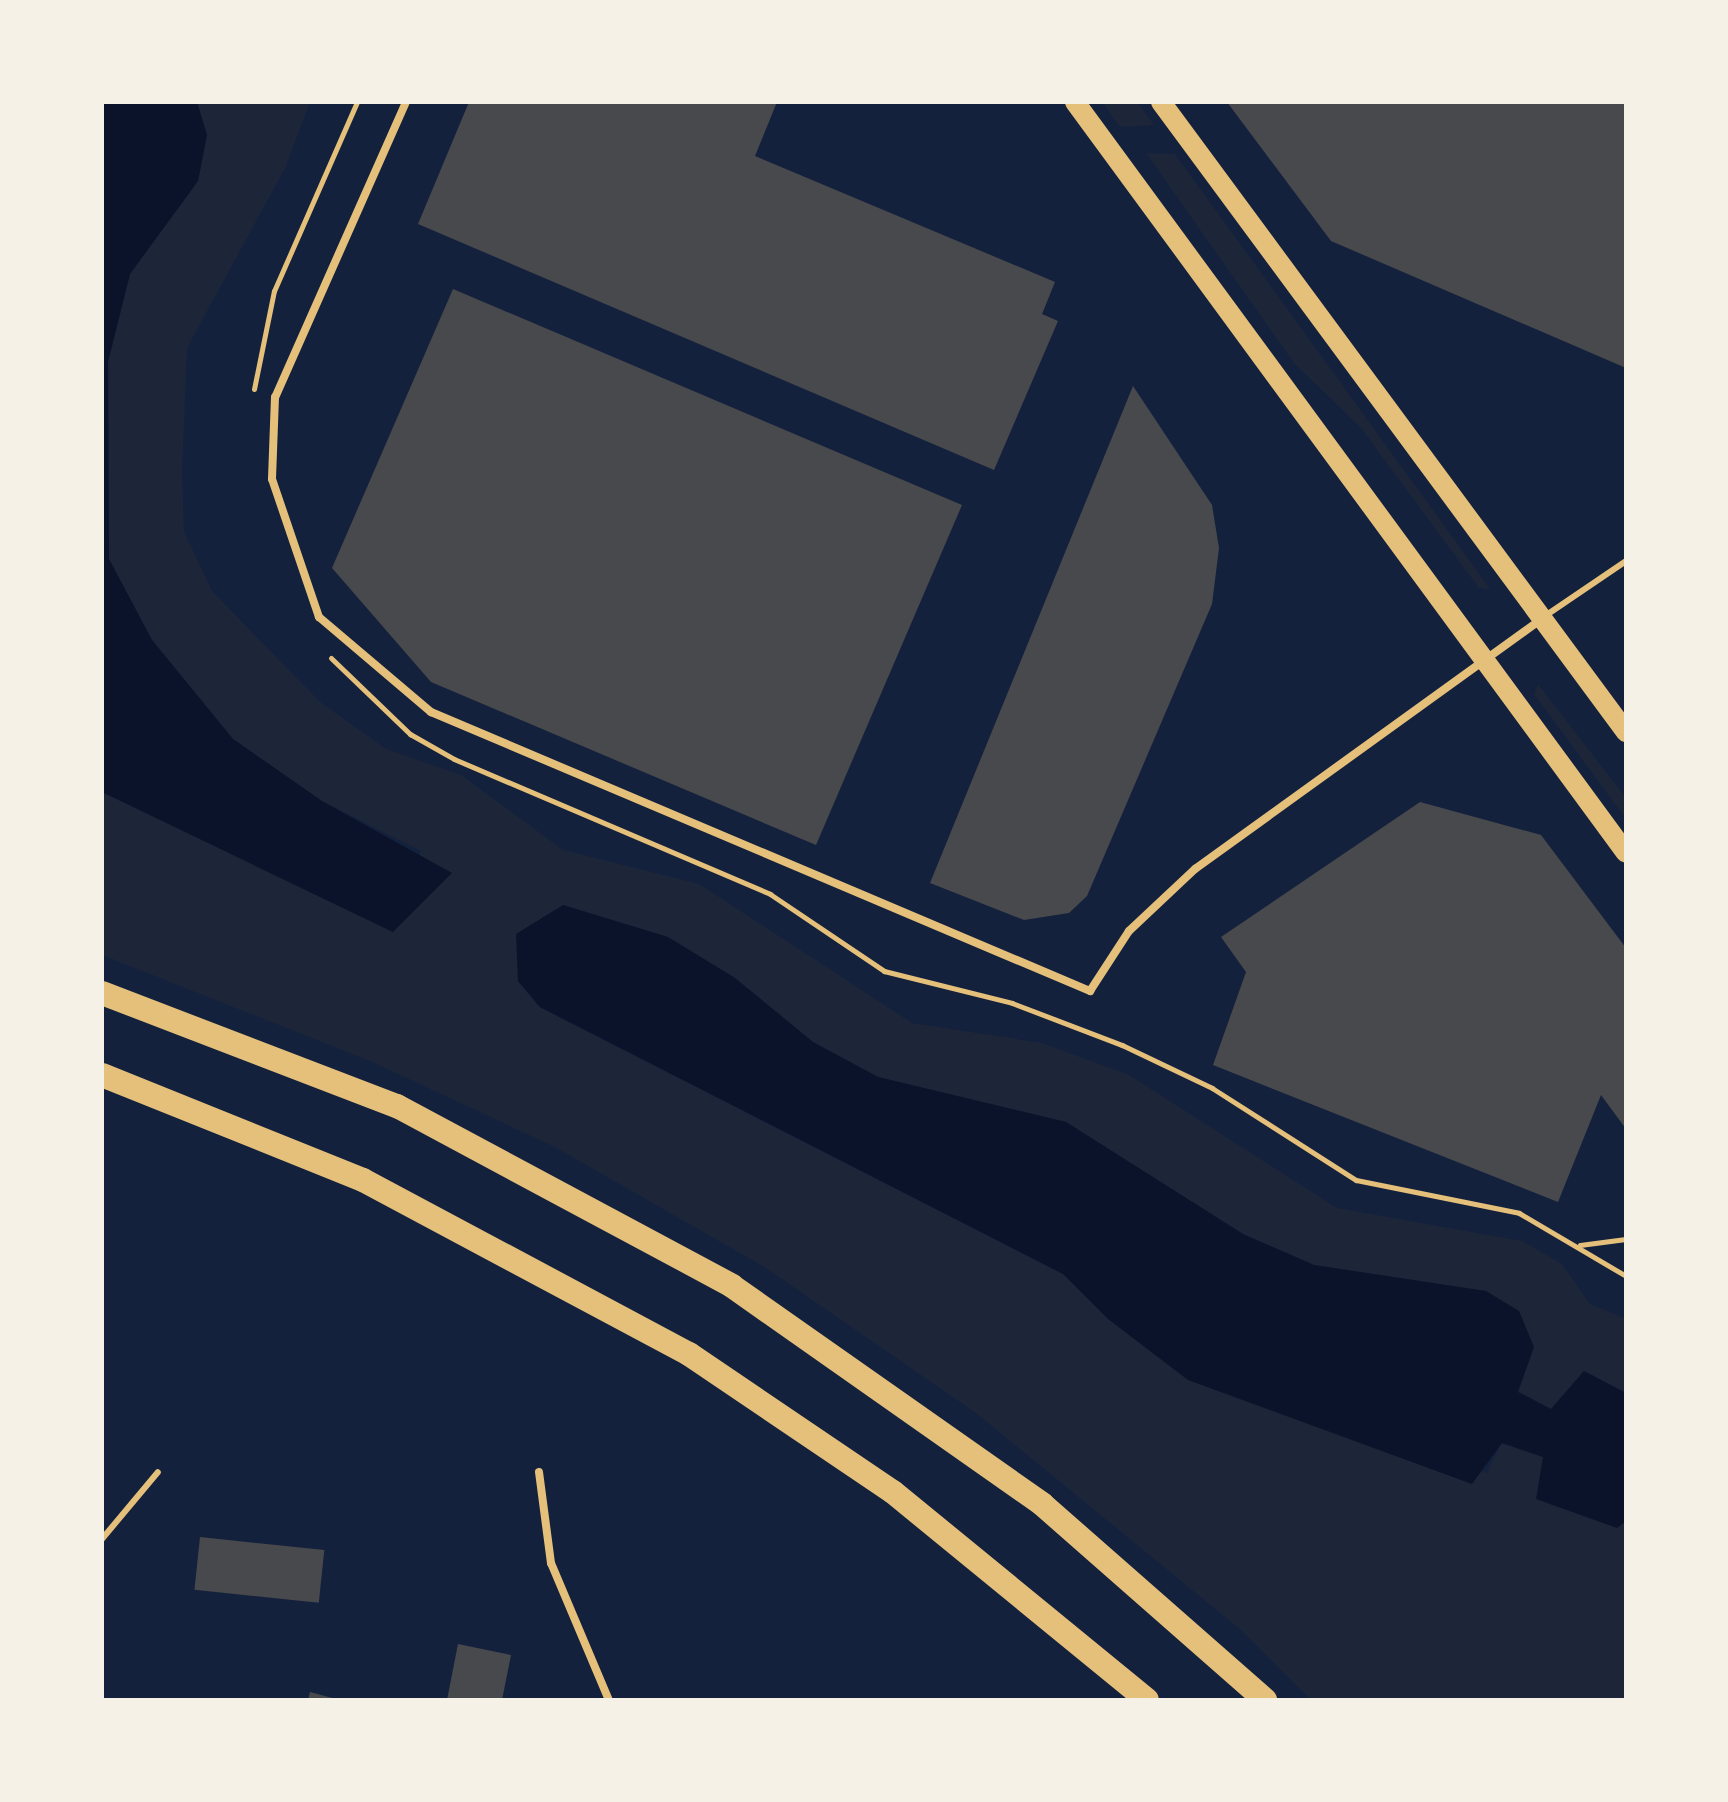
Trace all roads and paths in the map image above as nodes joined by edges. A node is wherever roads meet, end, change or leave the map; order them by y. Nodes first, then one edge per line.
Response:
1 (357, 102) edge
2 (406, 102) edge
3 (1075, 102) edge
4 (1161, 102) edge
5 (254, 399) dead end
6 (1626, 561) edge
7 (1542, 618) junction
8 (325, 649) dead end
9 (1487, 658) junction
10 (1626, 732) edge
11 (1626, 853) edge
12 (102, 979) edge
13 (102, 993) edge
14 (164, 1011) junction
15 (102, 1075) edge
16 (1626, 1239) edge
17 (1575, 1244) junction
18 (1626, 1276) edge
19 (158, 1472) dead end
20 (539, 1472) dead end
21 (102, 1539) edge
22 (609, 1700) edge
23 (1147, 1700) edge
24 (1265, 1700) edge

1 - 5 path
2 - 9 street
3 - 9 main road
4 - 7 main road
6 - 7 lane
7 - 9 street
7 - 10 main road
8 - 17 path
9 - 11 main road
12 - 14 highway
13 - 14 highway
14 - 24 highway
15 - 23 highway
16 - 17 path
17 - 18 path
19 - 21 lane
20 - 22 street

